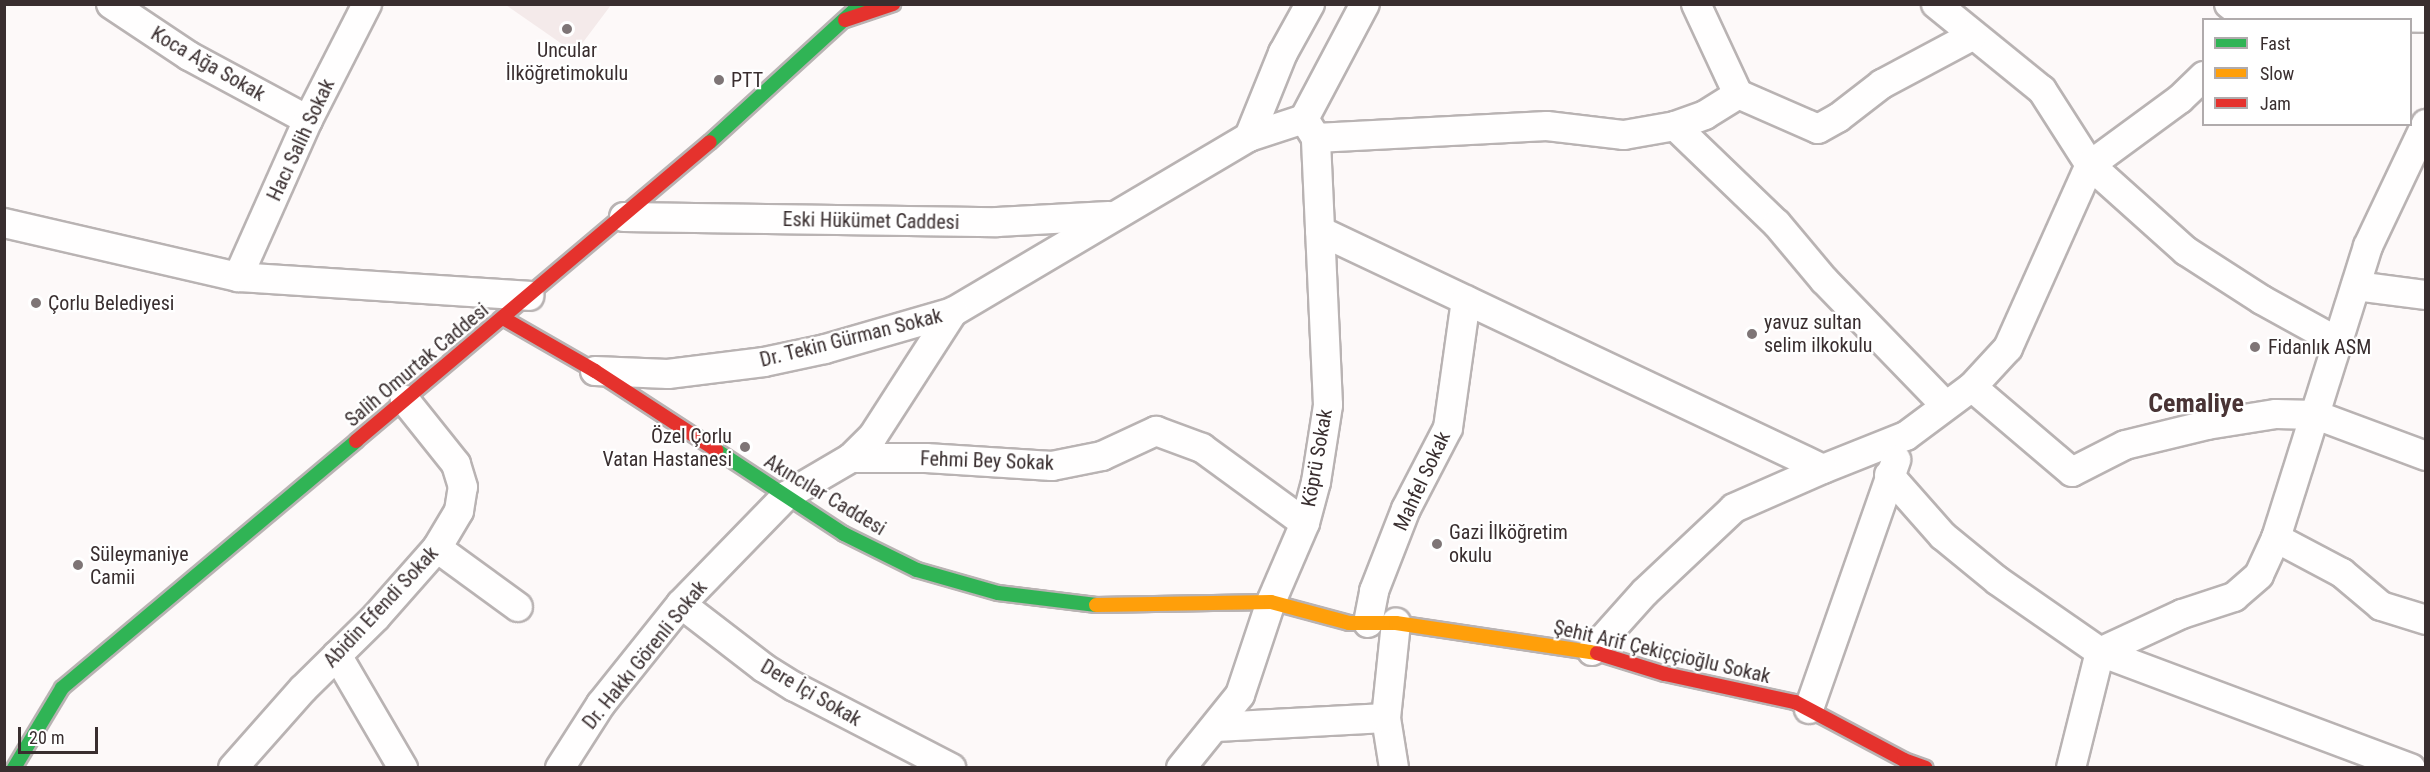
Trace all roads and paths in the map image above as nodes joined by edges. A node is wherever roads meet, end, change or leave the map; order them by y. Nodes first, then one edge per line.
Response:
1 (111, 4) edge
2 (367, 4) edge
3 (861, 4) edge
4 (893, 4) edge
5 (1310, 4) edge
6 (1365, 4) edge
7 (1696, 4) edge
8 (1936, 4) edge
9 (2287, 10) edge
10 (2238, 13) edge
11 (2426, 18) edge
12 (845, 20) junction
13 (1972, 36) junction
14 (2202, 78) edge
15 (1738, 94) junction
16 (308, 120) junction
17 (2426, 124) edge
18 (1675, 126) junction
19 (1310, 128) junction
20 (1249, 137) junction
21 (2090, 165) junction
22 (1117, 216) junction
23 (624, 217) junction
24 (4, 223) edge
25 (1320, 231) junction
26 (238, 277) junction
27 (2356, 286) junction
28 (2426, 295) edge
29 (528, 296) junction
30 (1466, 300) junction
31 (953, 312) junction
32 (503, 318) junction
33 (2338, 342) junction
34 (595, 371) junction
35 (1972, 387) junction
36 (405, 400) junction
37 (1945, 405) junction
38 (2316, 415) junction
39 (1906, 436) junction
40 (2426, 456) edge
41 (851, 458) junction
42 (1823, 469) junction
43 (1889, 475) junction
44 (786, 496) junction
45 (1305, 523) junction
46 (2276, 538) junction
47 (437, 548) junction
48 (1271, 602) junction
49 (681, 604) junction
50 (518, 608) dead end
51 (2426, 620) edge
52 (1368, 623) junction
53 (1396, 623) junction
54 (1592, 651) junction
55 (2100, 652) junction
56 (337, 655) junction
57 (1809, 709) junction
58 (1386, 718) junction
59 (1216, 727) junction
60 (14, 768) edge
61 (233, 768) edge
62 (403, 768) edge
63 (560, 768) edge
64 (951, 768) edge
65 (1181, 768) edge
66 (1394, 768) edge
67 (1926, 768) edge
68 (2071, 768) edge
69 (2410, 768) edge

1 - 16 street, Koca Ağa Sokak
2 - 16 street, Hacı Salih Sokak
3 - 12 street, Salih Omurtak Caddesi
4 - 12 street
5 - 20 street
6 - 19 street
7 - 15 street
8 - 13 street
9 - 10 street
9 - 11 street
12 - 23 street, Salih Omurtak Caddesi
13 - 15 street
13 - 21 street
14 - 21 street
15 - 18 street, Dr. Tekin Gürman Sokak
16 - 26 street, Hacı Salih Sokak
17 - 27 street
18 - 19 street, Dr. Tekin Gürman Sokak
18 - 37 street
19 - 20 street, Dr. Tekin Gürman Sokak
19 - 25 street, Köprü Sokak
20 - 22 street, Dr. Tekin Gürman Sokak
21 - 33 street
21 - 35 street
22 - 23 street, Eski Hükümet Caddesi
22 - 31 street, Dr. Tekin Gürman Sokak
23 - 29 street, Salih Omurtak Caddesi
24 - 26 street
25 - 30 street
25 - 45 street, Köprü Sokak
26 - 29 street
27 - 28 street
27 - 33 street
29 - 32 street, Salih Omurtak Caddesi
30 - 42 street
30 - 52 street, Mahfel Sokak
31 - 34 street, Dr. Tekin Gürman Sokak
31 - 41 street, Dr. Hakkı Görenli Sokak
32 - 34 street, Akıncılar Caddesi
32 - 36 street, Salih Omurtak Caddesi
33 - 38 street
34 - 44 street, Akıncılar Caddesi
35 - 37 street
35 - 38 street
36 - 47 street, Abidin Efendi Sokak
36 - 60 street, Salih Omurtak Caddesi
37 - 39 street
38 - 40 street
38 - 46 street
39 - 42 street
39 - 43 street
41 - 44 street, Dr. Hakkı Görenli Sokak
41 - 45 street, Fehmi Bey Sokak
42 - 54 street
43 - 55 street
43 - 57 street
44 - 48 street, Akıncılar Caddesi
44 - 49 street, Dr. Hakkı Görenli Sokak
45 - 48 street, Köprü Sokak
46 - 51 street
46 - 55 street
47 - 50 street
47 - 56 street, Abidin Efendi Sokak
48 - 52 street, Şehit Arif Çekiççioğlu Sokak
48 - 59 street, Köprü Sokak
49 - 63 street, Dr. Hakkı Görenli Sokak
49 - 64 street, Dere İçi Sokak
52 - 53 street, Şehit Arif Çekiççioğlu Sokak
53 - 54 street, Şehit Arif Çekiççioğlu Sokak
53 - 58 street
54 - 57 street, Şehit Arif Çekiççioğlu Sokak
55 - 68 street
55 - 69 street
56 - 61 street, Abidin Efendi Sokak
56 - 62 street
57 - 67 street, Şehit Arif Çekiççioğlu Sokak
58 - 59 street
58 - 66 street
59 - 65 street, Köprü Sokak

